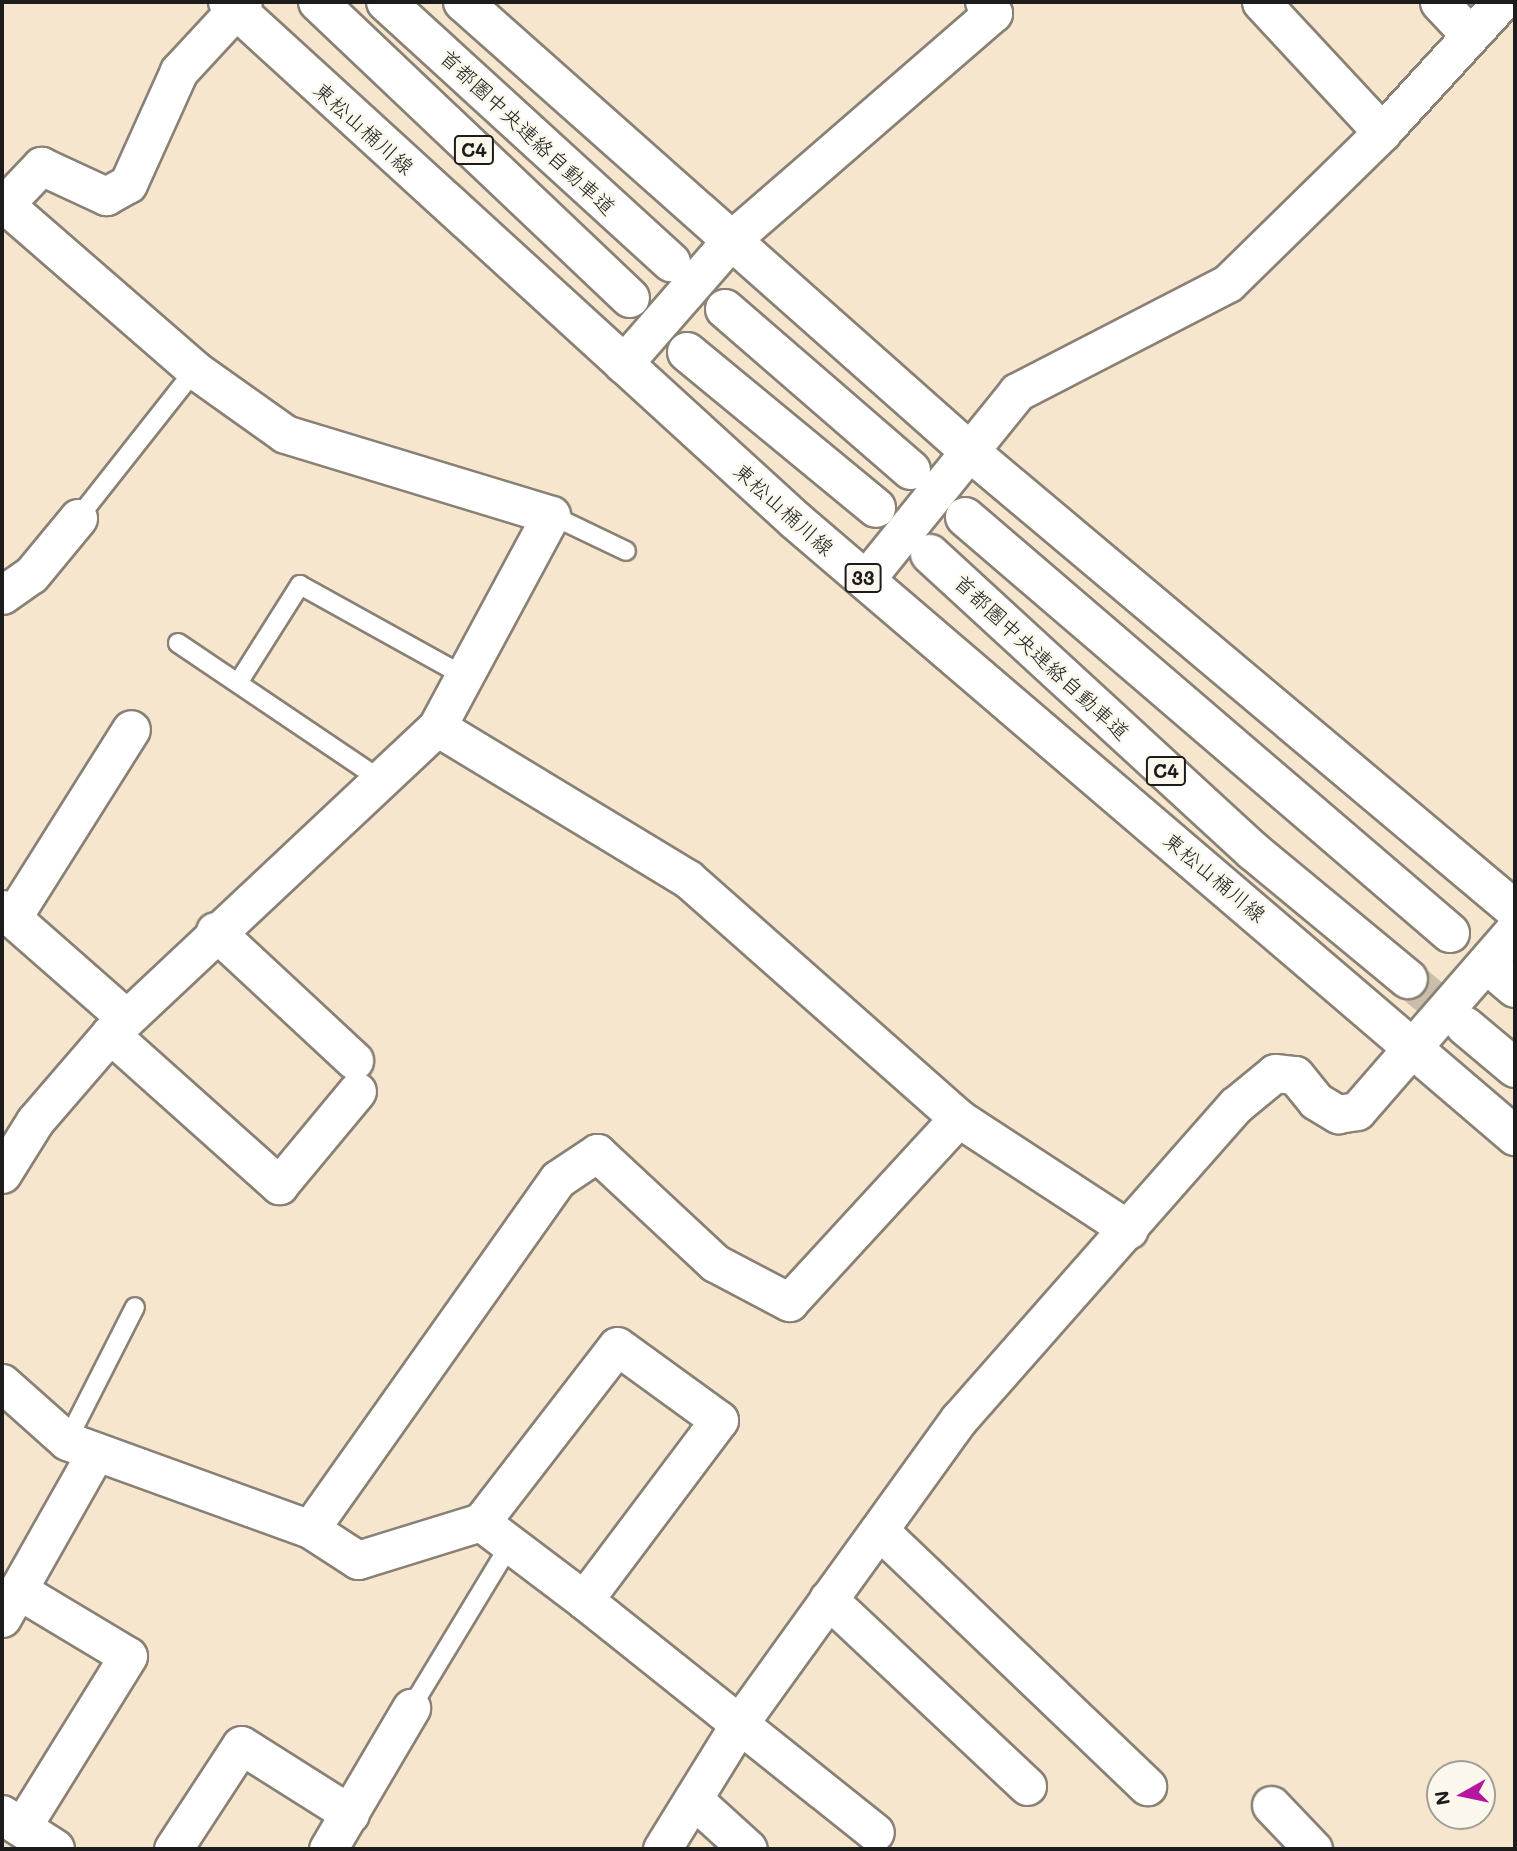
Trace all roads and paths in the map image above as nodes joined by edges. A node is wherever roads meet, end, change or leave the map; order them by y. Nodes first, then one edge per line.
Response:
1 (318, 2) edge
2 (386, 2) edge
3 (463, 2) edge
4 (984, 2) edge
5 (1261, 2) edge
6 (1439, 2) edge
7 (1501, 2) edge
8 (235, 5) edge
9 (1469, 34) junction
10 (1382, 132) junction
11 (3, 205) edge
12 (733, 238) junction
13 (671, 262) dead end
14 (630, 298) dead end
15 (725, 309) dead end
16 (687, 352) dead end
17 (623, 364) junction
18 (195, 370) junction
19 (969, 451) junction
20 (911, 470) dead end
21 (876, 508) dead end
22 (551, 514) junction
23 (965, 517) dead end
24 (78, 518) joint
25 (626, 551) dead end
26 (930, 554) dead end
27 (865, 580) junction
28 (2, 595) edge
29 (178, 643) dead end
30 (464, 676) junction
31 (238, 683) junction
32 (437, 727) junction
33 (131, 729) dead end
34 (380, 779) junction
35 (1515, 910) edge
36 (7, 913) edge
37 (1515, 929) edge
38 (215, 932) junction
39 (1450, 933) dead end
40 (1408, 979) tunnel mouth
41 (118, 1026) junction
42 (1465, 1026) tunnel mouth
43 (1417, 1047) junction
44 (1515, 1068) edge
45 (958, 1118) junction
46 (1515, 1136) edge
47 (2, 1174) edge
48 (1129, 1230) junction
49 (135, 1307) dead end
50 (2, 1383) edge
51 (82, 1446) junction
52 (481, 1522) junction
53 (310, 1530) junction
54 (878, 1530) junction
55 (511, 1543) junction
56 (828, 1599) junction
57 (584, 1600) junction
58 (10, 1604) edge
59 (411, 1708) joint
60 (741, 1721) junction
61 (1027, 1786) dead end
62 (1147, 1786) dead end
63 (693, 1799) junction
64 (1271, 1805) dead end
65 (350, 1814) junction
66 (12, 1821) edge
67 (875, 1832) dead end
68 (55, 1849) edge
69 (173, 1849) edge
70 (328, 1849) edge
71 (662, 1849) edge
72 (748, 1849) edge
73 (1312, 1849) edge

1 - 14 main road, C4
2 - 13 main road, 首都圏中央連絡自動車道 / C4
3 - 12 main road
4 - 12 street
5 - 10 street
6 - 9 street
7 - 9 street
8 - 11 street
8 - 17 main road, 東松山桶川線 / 33
9 - 10 street
10 - 19 street
11 - 18 street
12 - 17 street
12 - 19 main road
15 - 20 main road
16 - 21 main road
17 - 27 main road, 東松山桶川線 / 33
18 - 22 street
18 - 24 lane
19 - 27 street
19 - 35 main road
22 - 25 lane
22 - 30 street
23 - 39 main road
24 - 28 street
26 - 40 main road, 首都圏中央連絡自動車道 / C4
27 - 43 main road, 東松山桶川線 / 33
29 - 31 lane
30 - 31 lane
30 - 32 street
31 - 34 lane
32 - 34 street
32 - 45 street
33 - 36 street
34 - 38 street
36 - 41 street
37 - 43 street
38 - 41 street
38 - 41 street
41 - 47 street
42 - 44 main road
43 - 46 main road, 東松山桶川線 / 33
43 - 48 street
45 - 48 street
45 - 53 street
48 - 54 street
49 - 51 lane
50 - 51 street
51 - 53 street
51 - 58 street
52 - 53 street
52 - 55 street
52 - 57 street
54 - 56 street
54 - 62 street
55 - 57 street
55 - 59 lane
56 - 60 street
56 - 61 street
57 - 60 street
58 - 66 street
59 - 65 street
60 - 63 street
60 - 67 street
63 - 71 street
63 - 72 street
64 - 73 street
65 - 69 street
65 - 70 street
66 - 68 main road

